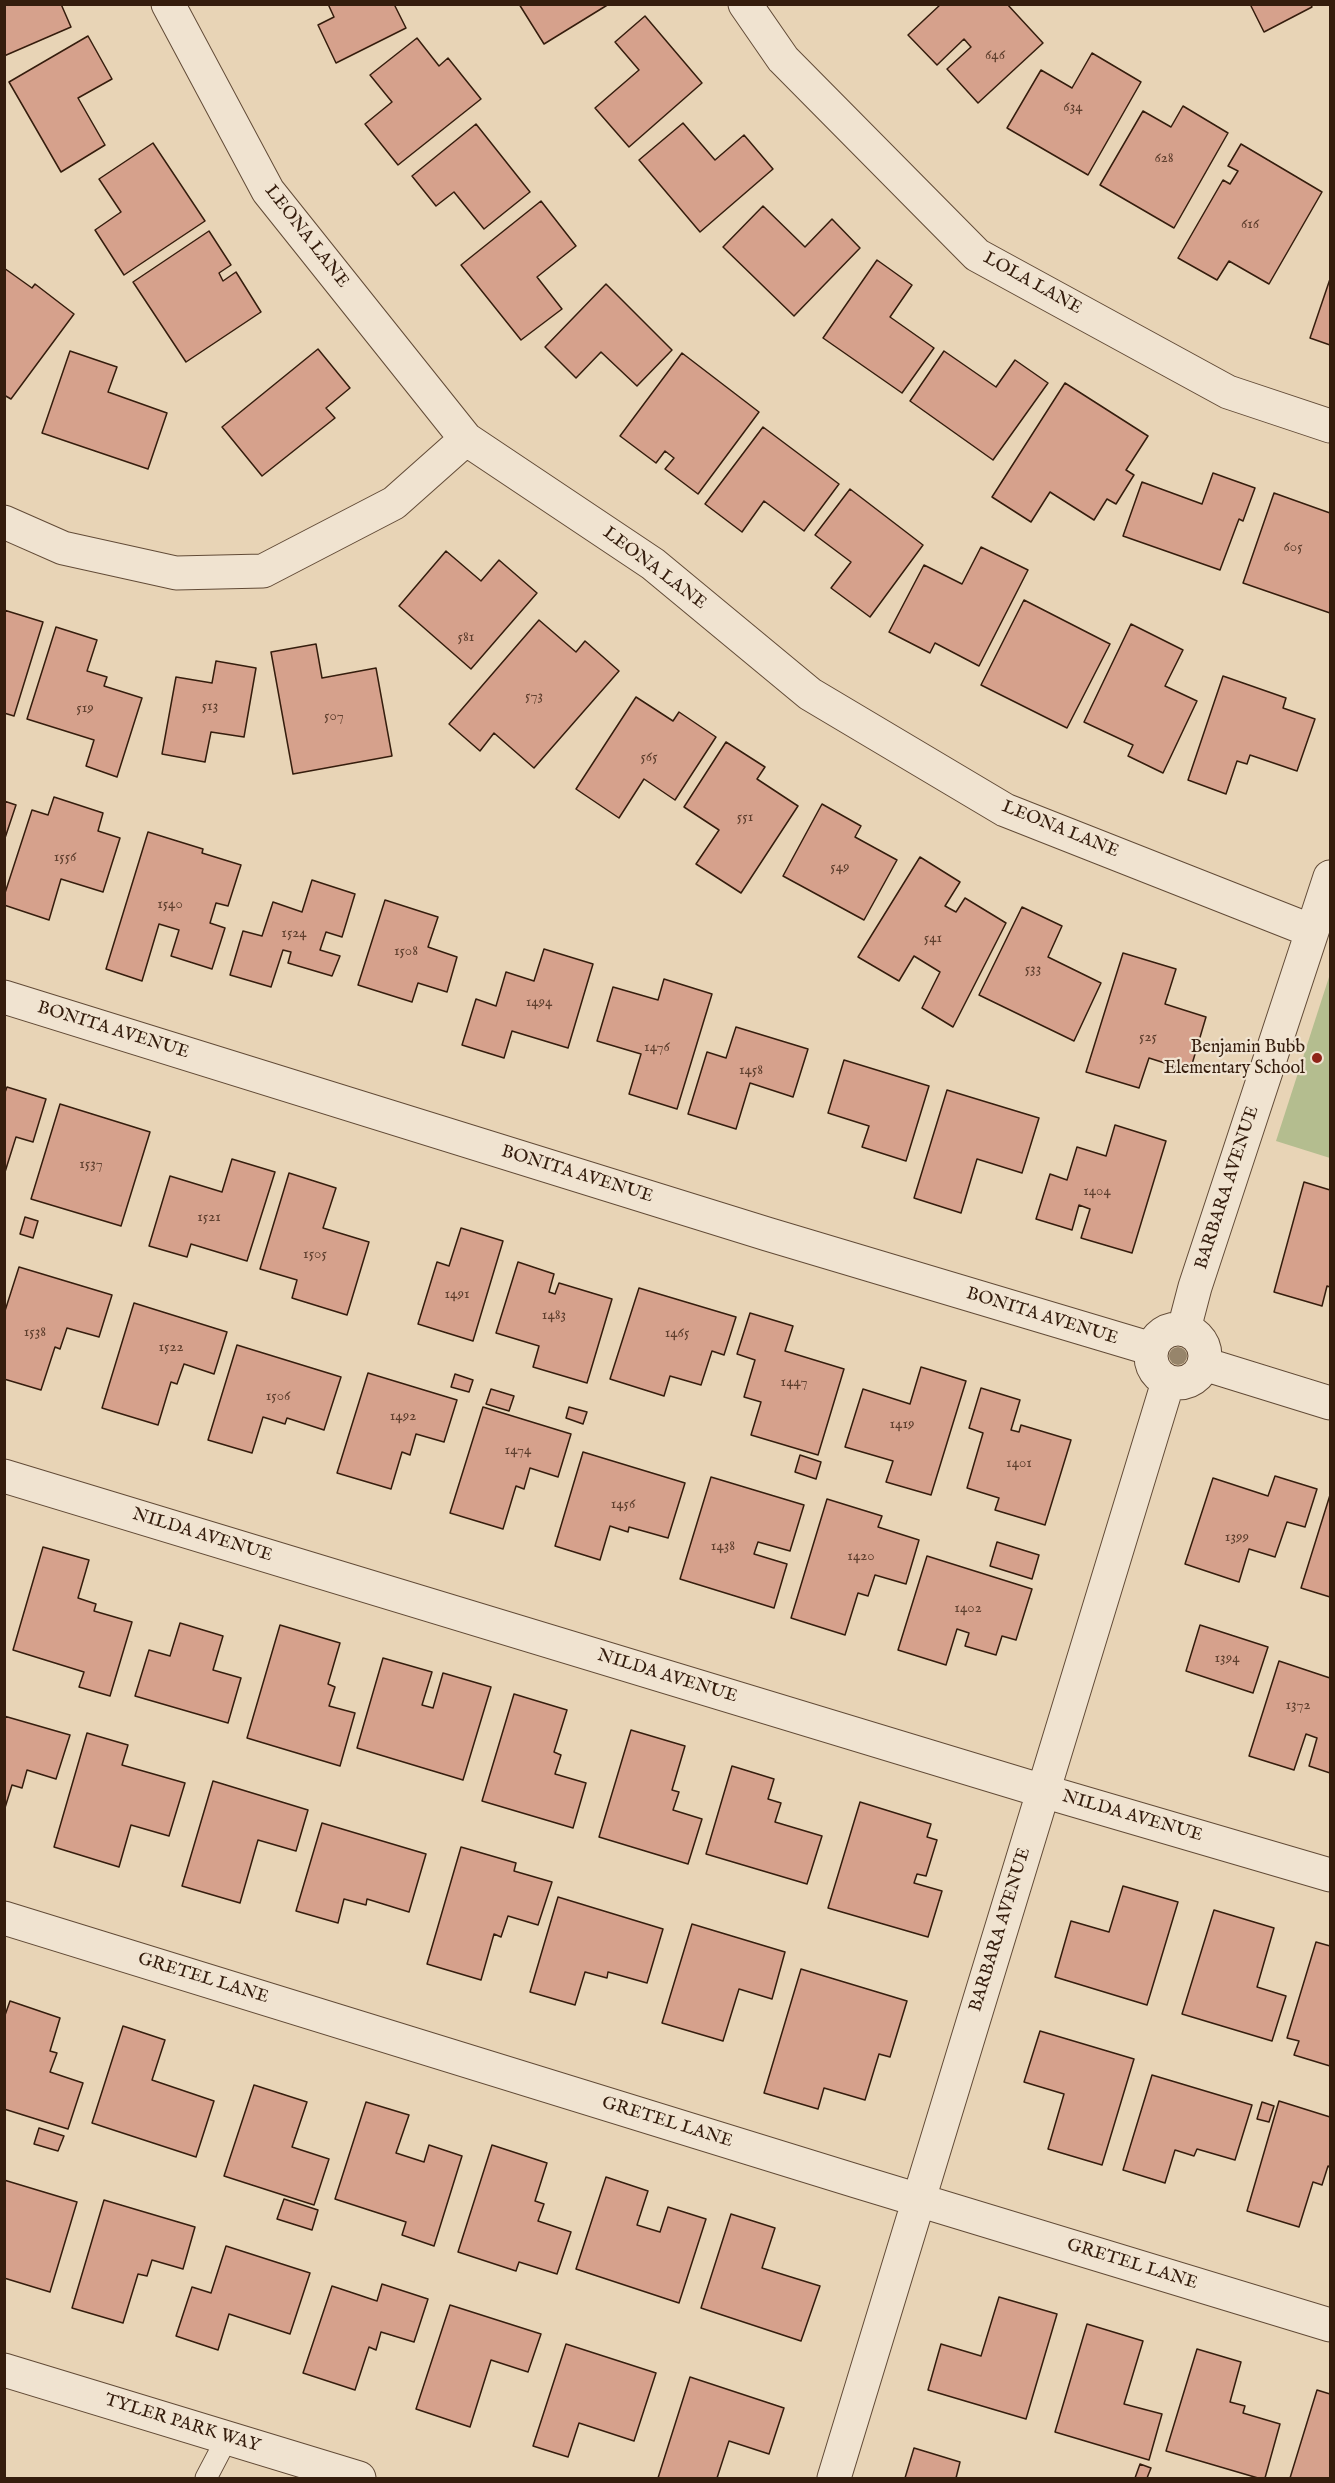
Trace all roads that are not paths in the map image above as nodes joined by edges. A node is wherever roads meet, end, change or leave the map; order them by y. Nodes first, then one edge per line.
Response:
1 (168, 4) edge
2 (745, 4) edge
3 (1330, 426) edge
4 (466, 439) junction
5 (4, 522) edge
6 (1330, 877) edge
7 (1312, 932) junction
8 (4, 997) edge
9 (1184, 1329) junction
10 (1152, 1349) junction
11 (1204, 1364) junction
12 (1168, 1382) junction
13 (1330, 1403) edge
14 (4, 1476) edge
15 (1043, 1791) junction
16 (1330, 1875) edge
17 (4, 1918) edge
18 (918, 2200) junction
19 (1330, 2325) edge
20 (4, 2370) edge
21 (227, 2438) junction
22 (206, 2478) edge
23 (359, 2478) edge
24 (834, 2478) edge

1 - 4 street, LEONA LANE
2 - 3 street, LOLA LANE
4 - 5 street
4 - 7 street, LEONA LANE
6 - 7 street, BARBARA AVENUE
7 - 9 street, BARBARA AVENUE
8 - 10 street, BONITA AVENUE
9 - 10 street
9 - 11 street
10 - 12 street
11 - 12 street
11 - 13 street
12 - 15 street, BARBARA AVENUE
14 - 15 street, NILDA AVENUE
15 - 16 street, NILDA AVENUE
15 - 18 street, BARBARA AVENUE
17 - 18 street, GRETEL LANE
18 - 19 street, GRETEL LANE
18 - 24 street, BARBARA AVENUE
20 - 21 street, TYLER PARK WAY
21 - 22 lane
21 - 23 street, TYLER PARK WAY

